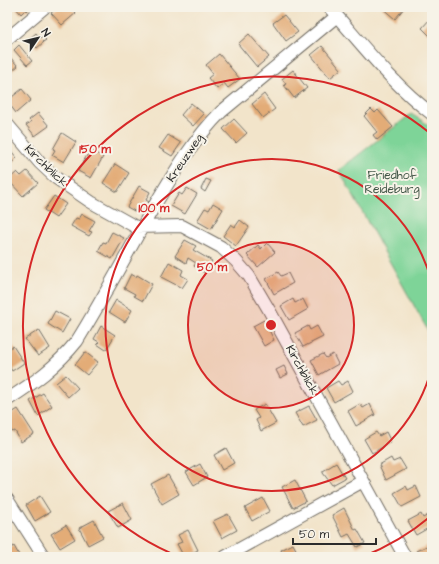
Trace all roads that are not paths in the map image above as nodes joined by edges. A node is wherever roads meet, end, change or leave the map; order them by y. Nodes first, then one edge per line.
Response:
1 (45, 7) edge
2 (333, 12) edge
3 (7, 39) edge
4 (432, 114) edge
5 (7, 124) edge
6 (142, 228) junction
7 (7, 400) edge
8 (363, 481) junction
9 (7, 499) edge
10 (44, 557) edge
11 (225, 557) edge
12 (405, 557) edge

1 - 3 street
2 - 4 street
2 - 6 street, Kreuzweg
5 - 6 street, Kirchblick
6 - 7 street, Kreuzweg
6 - 8 street, Kirchblick
8 - 11 street
8 - 12 street, Kirchblick
9 - 10 street

